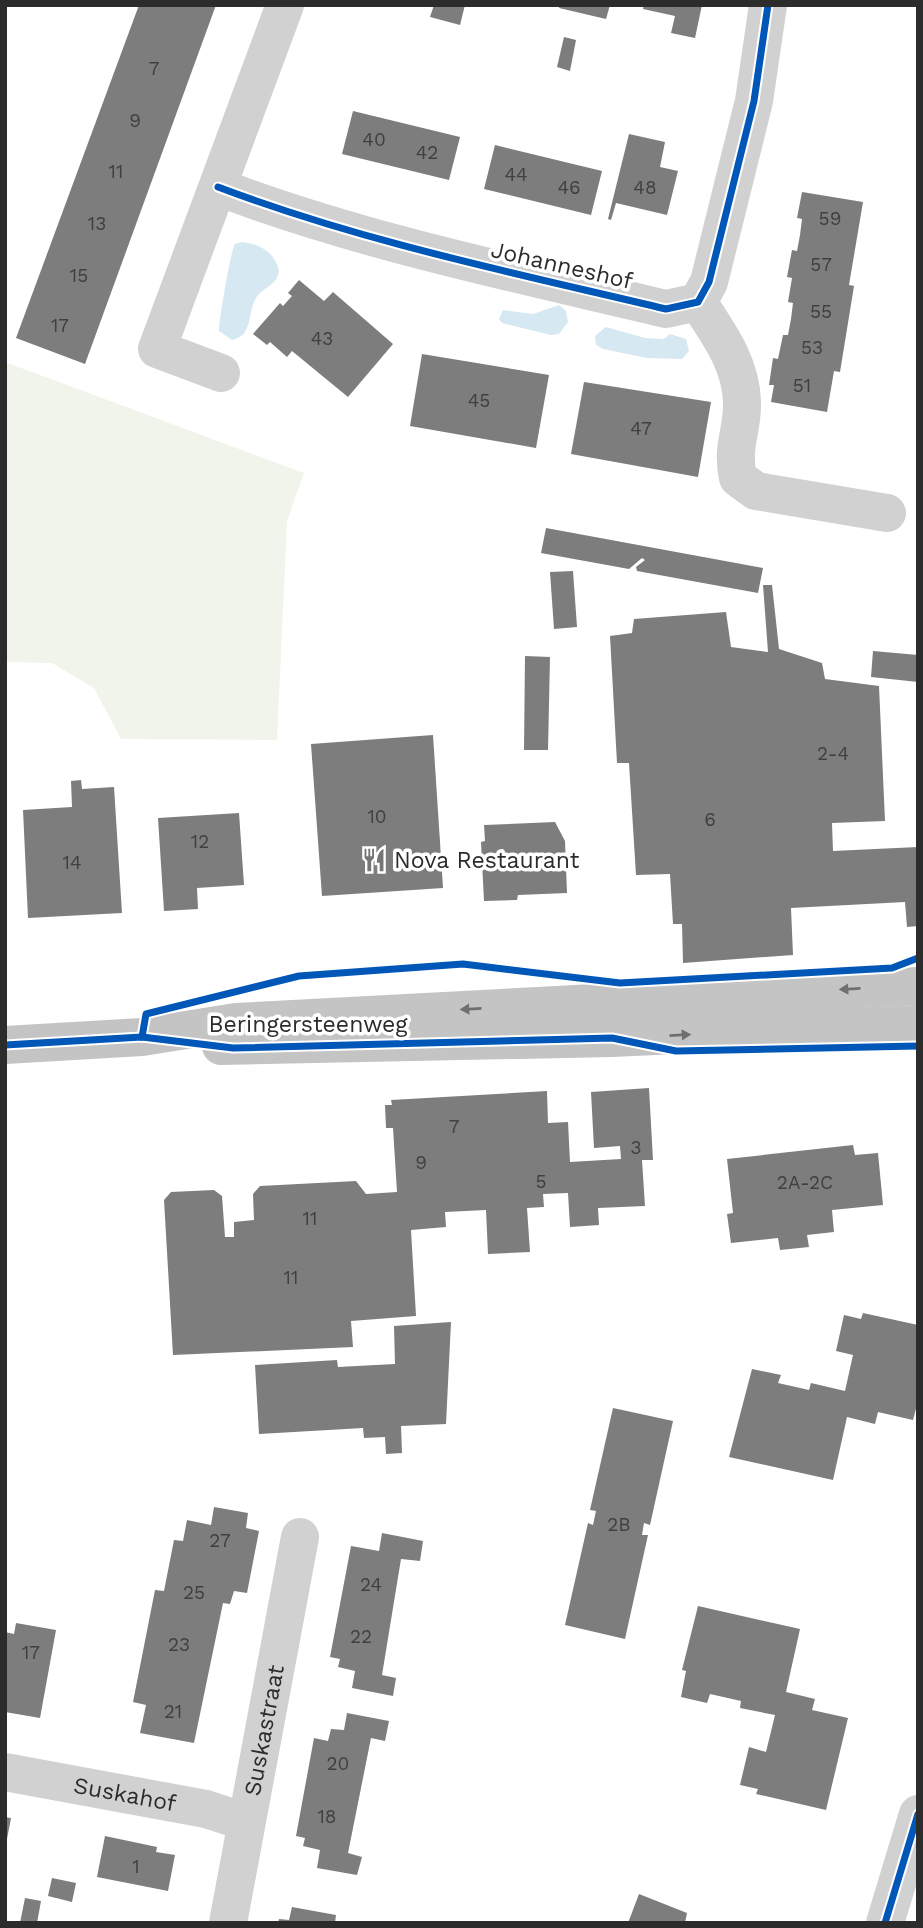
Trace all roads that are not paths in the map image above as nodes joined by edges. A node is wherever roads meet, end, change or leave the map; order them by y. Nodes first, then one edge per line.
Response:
1 (285, 5) edge
2 (768, 5) edge
3 (218, 187) junction
4 (698, 302) junction
5 (221, 373) dead end
6 (887, 513) dead end
7 (918, 986) edge
8 (918, 1024) edge
9 (142, 1037) junction
10 (5, 1045) edge
11 (300, 1537) dead end
12 (5, 1772) edge
13 (918, 1814) edge
14 (246, 1822) junction
15 (228, 1923) edge
16 (885, 1923) edge

1 - 3 street
2 - 4 street
3 - 4 street, Johanneshof
3 - 5 street
4 - 6 street
7 -> 9 main road, Beringersteenweg
9 -> 8 main road, Beringersteenweg
9 - 10 main road, Beringersteenweg
11 - 14 street, Suskastraat
12 - 14 street, Suskahof
13 - 16 street
14 - 15 street, Suskastraat

